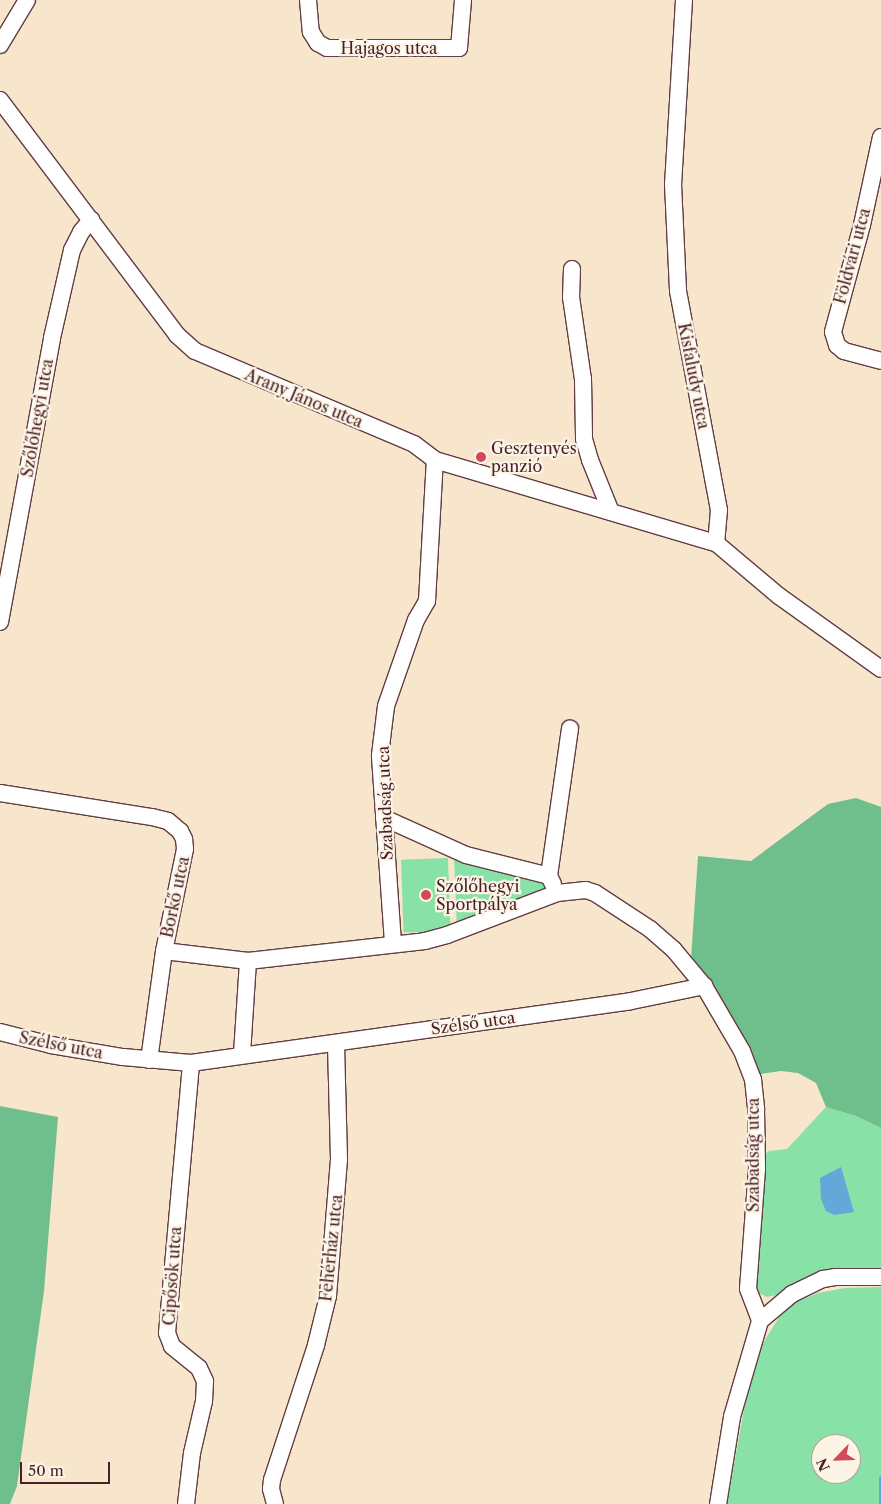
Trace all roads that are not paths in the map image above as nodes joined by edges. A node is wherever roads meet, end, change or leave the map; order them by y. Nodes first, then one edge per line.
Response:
1 (27, 0) edge
2 (308, 0) edge
3 (463, 0) edge
4 (684, 0) edge
5 (0, 45) edge
6 (0, 100) edge
7 (881, 138) edge
8 (91, 220) junction
9 (572, 269) dead end
10 (881, 362) edge
11 (435, 460) junction
12 (611, 512) junction
13 (716, 543) junction
14 (0, 622) edge
15 (881, 669) edge
16 (570, 728) dead end
17 (0, 793) edge
18 (384, 818) junction
19 (549, 876) junction
20 (556, 893) junction
21 (393, 943) junction
22 (164, 951) junction
23 (248, 962) junction
24 (704, 986) junction
25 (0, 1032) edge
26 (336, 1043) junction
27 (242, 1054) junction
28 (149, 1060) junction
29 (190, 1062) junction
30 (881, 1277) edge
31 (760, 1322) junction
32 (186, 1504) edge
33 (275, 1504) edge
34 (718, 1504) edge

1 - 5 street
2 - 3 street, Hajagos utca
4 - 13 street, Kisfaludy utca
6 - 8 street, Arany János utca
7 - 10 street, Földvári utca
8 - 11 street, Arany János utca
8 - 14 street, Szőlőhegyi utca
9 - 12 street
11 - 12 street, Arany János utca
11 - 18 street, Szabadság utca
12 - 13 street, Arany János utca
13 - 15 street
16 - 19 street
17 - 22 street, Borkő utca
18 - 19 street
18 - 21 street, Szabadság utca
19 - 20 street
20 - 21 street, Szabadság utca
20 - 24 street, Szabadság utca
21 - 23 street, Szabadság utca
22 - 23 street, Szabadság utca
22 - 28 street, Borkő utca
23 - 27 street
24 - 26 street, Szélső utca
24 - 31 street, Szabadság utca
25 - 28 street, Szélső utca
26 - 27 street, Szélső utca
26 - 33 street, Fehérház utca
27 - 29 street, Szélső utca
28 - 29 street, Szélső utca
29 - 32 street, Cipősök utca
30 - 31 street
31 - 34 street

